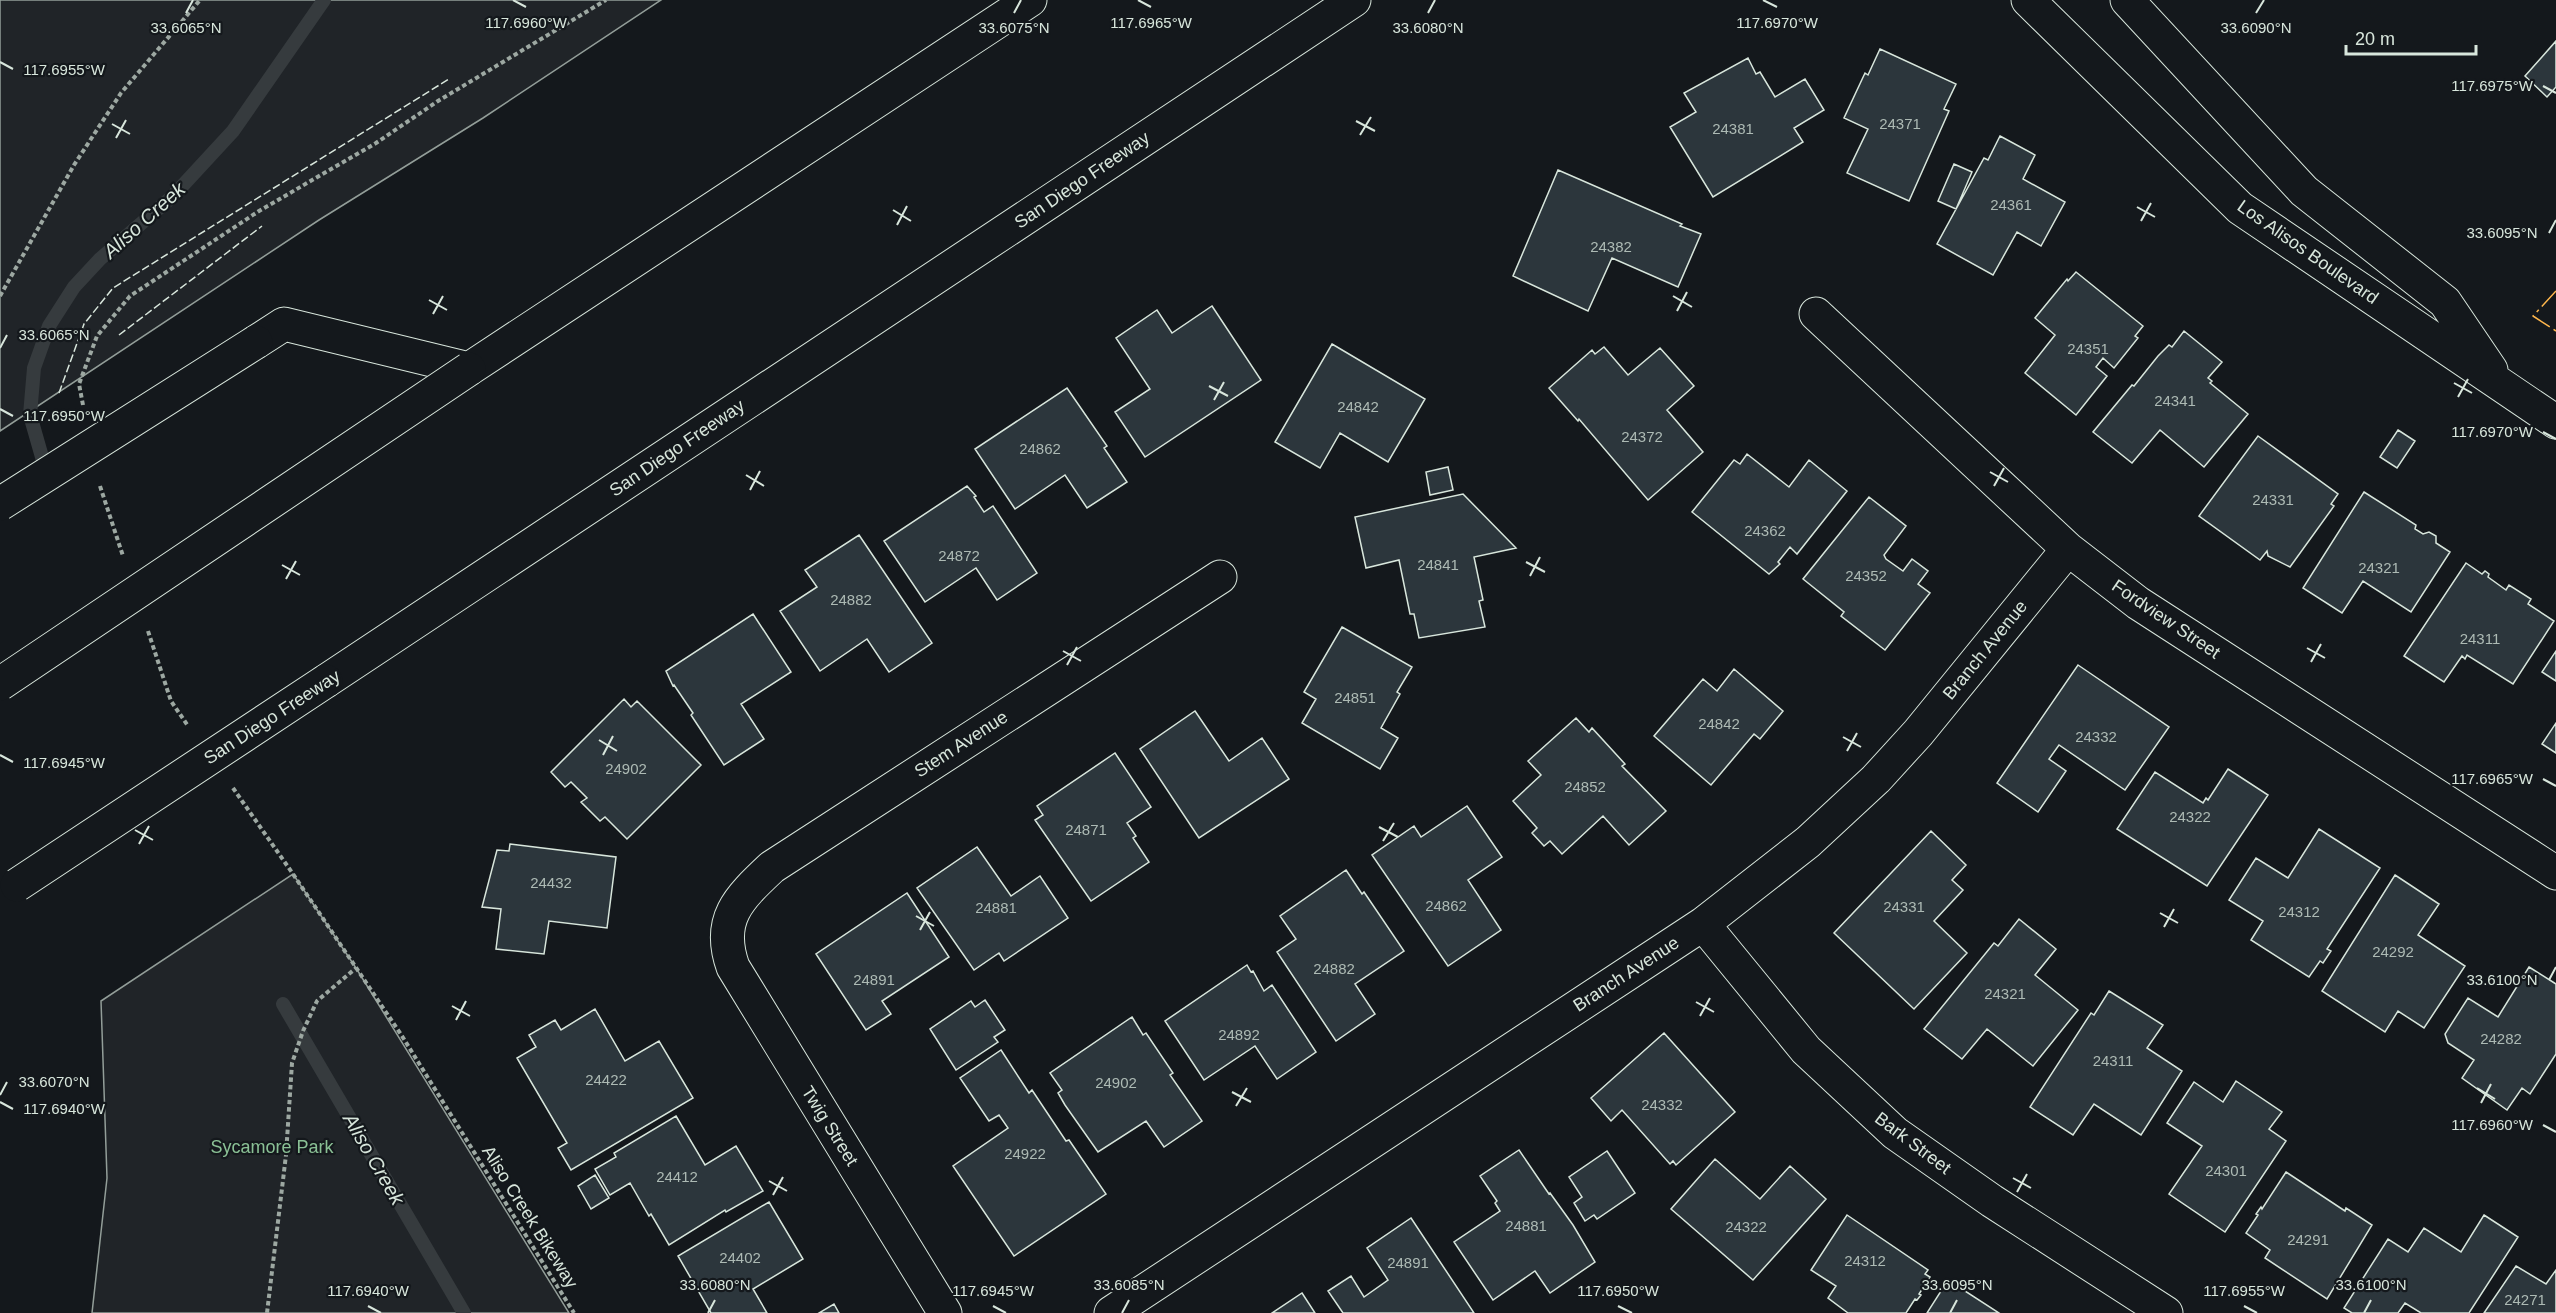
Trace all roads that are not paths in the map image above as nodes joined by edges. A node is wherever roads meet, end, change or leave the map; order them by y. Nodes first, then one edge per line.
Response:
1 (1030, 0) edge
2 (1354, 0) edge
3 (2028, 0) edge
4 (2127, 0) edge
5 (1816, 314) dead end
6 (469, 369) junction
7 (2501, 384) junction
8 (2556, 422) edge
9 (0, 504) edge
10 (2068, 549) junction
11 (1220, 577) dead end
12 (0, 684) edge
13 (2556, 873) edge
14 (9, 890) edge
15 (1703, 924) junction
16 (727, 933) joint
17 (945, 1313) edge
18 (1112, 1313) edge
19 (2166, 1313) edge

1 - 6 main road
2 - 14 main road, San Diego Freeway, bridge
3 - 7 main road, Los Alisos Boulevard
4 - 7 main road, Los Alisos Boulevard
5 - 10 main road, Fordview Street
6 - 9 main road, bridge
6 - 12 main road, bridge
7 - 8 main road, Los Alisos Boulevard
10 - 13 main road, Fordview Street
10 - 15 main road, Branch Avenue
11 - 16 main road, Stem Avenue
15 - 18 main road, Branch Avenue
15 - 19 main road, Bark Street
16 - 17 main road, Twig Street

